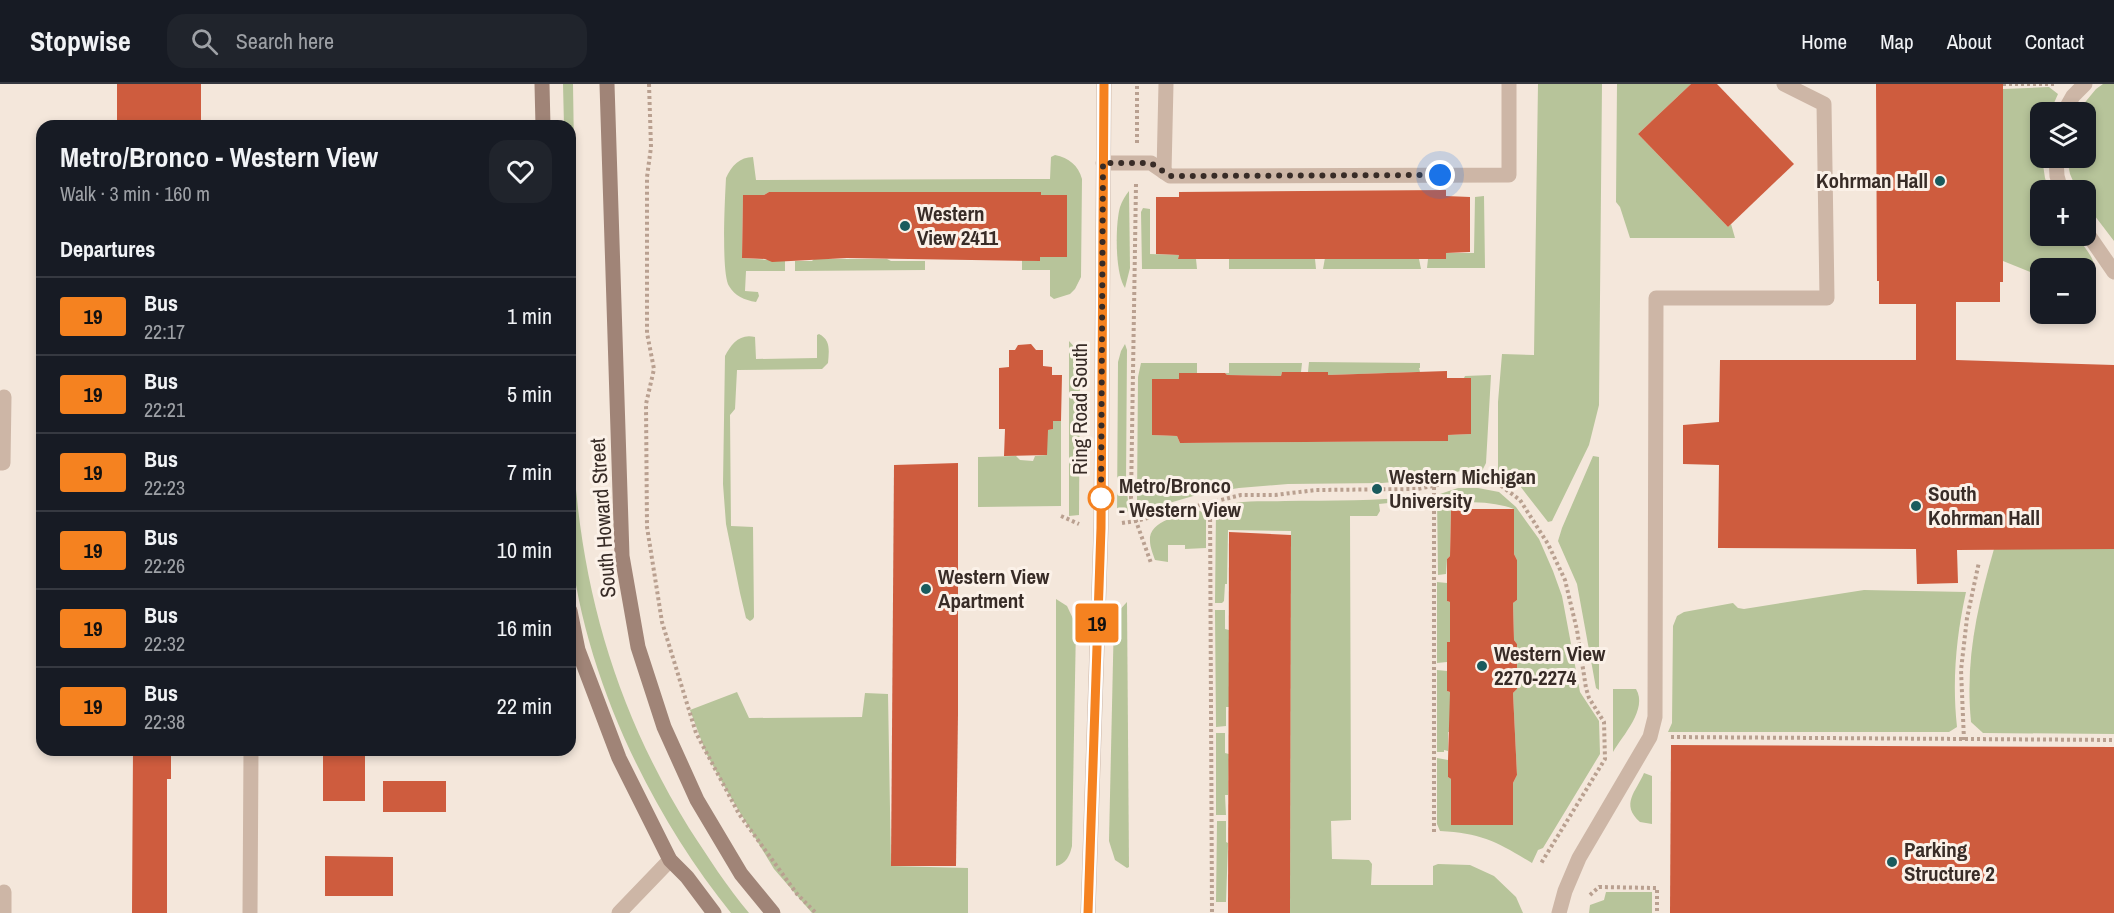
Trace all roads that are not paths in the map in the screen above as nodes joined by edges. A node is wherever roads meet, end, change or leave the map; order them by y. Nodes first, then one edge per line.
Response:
1 (542, 84) edge
2 (607, 84) edge
3 (1104, 84) edge
4 (1166, 84) edge
5 (1509, 84) edge
6 (1784, 84) edge
7 (2085, 84) edge
8 (2070, 102) edge
9 (543, 120) edge
10 (1103, 163) junction
11 (1164, 172) junction
12 (2096, 246) edge
13 (2114, 272) edge
14 (4, 397) dead end
15 (0, 463) edge
16 (576, 640) edge
17 (251, 756) edge
18 (670, 860) junction
19 (4, 892) dead end
20 (4, 913) edge
21 (250, 913) edge
22 (619, 913) edge
23 (714, 913) edge
24 (773, 913) edge
25 (1088, 913) edge
26 (1559, 913) edge

1 - 9 street
2 - 24 street, South Howard Street
3 - 10 street, Ring Road South
4 - 11 street
5 - 11 street
6 - 26 street
7 - 8 street
10 - 11 street
10 - 25 street, Ring Road South
12 - 13 street
14 - 15 street
16 - 18 street, South Howard Street
17 - 21 street
18 - 22 street
18 - 23 street, South Howard Street
19 - 20 street

